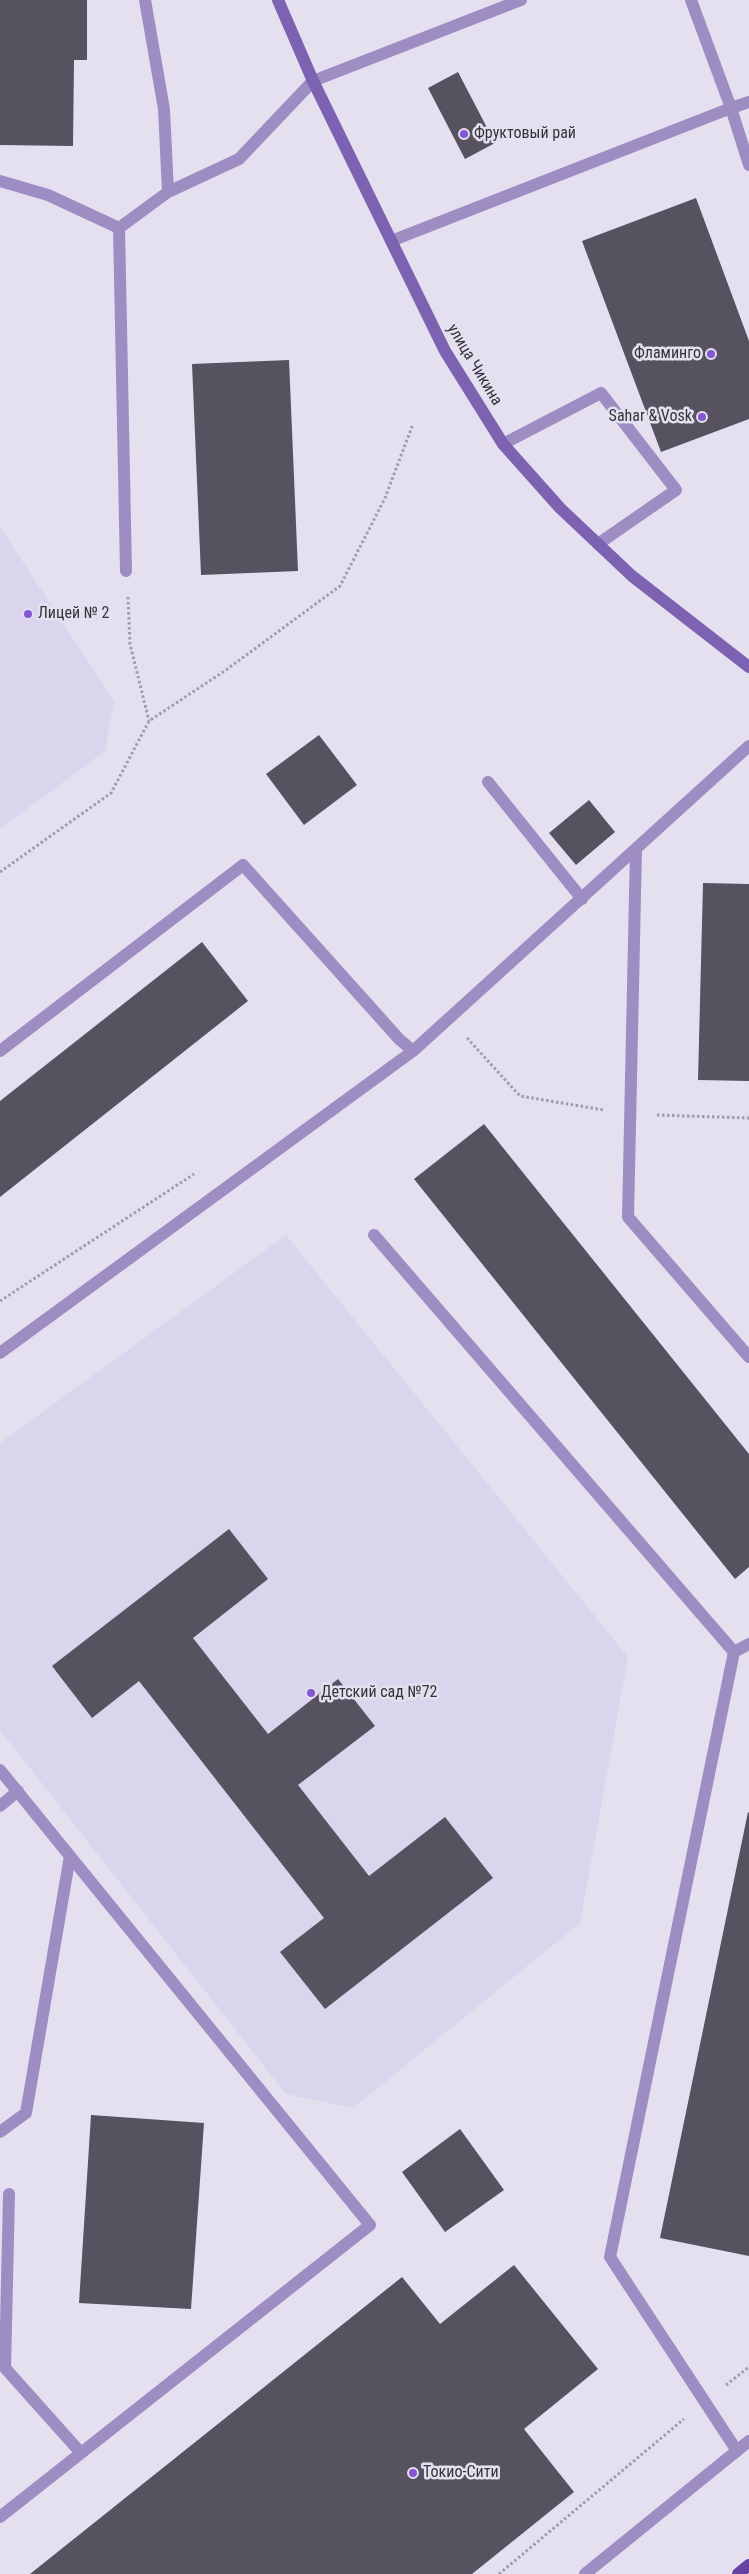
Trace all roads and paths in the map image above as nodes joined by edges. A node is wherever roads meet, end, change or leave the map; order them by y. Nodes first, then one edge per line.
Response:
1 (145, 0) edge
2 (278, 0) edge
3 (520, 0) edge
4 (691, 0) edge
5 (313, 81) junction
6 (749, 102) edge
7 (731, 108) junction
8 (749, 165) edge
9 (0, 181) edge
10 (168, 192) junction
11 (119, 228) junction
12 (391, 241) junction
13 (413, 424) dead end
14 (503, 444) junction
15 (598, 544) junction
16 (126, 571) joint
17 (749, 667) edge
18 (149, 721) junction
19 (749, 746) edge
20 (488, 782) dead end
21 (636, 849) junction
22 (0, 872) edge
23 (582, 898) junction
24 (449, 1019) junction
25 (0, 1051) edge
26 (413, 1051) junction
27 (630, 1115) junction
28 (749, 1118) edge
29 (374, 1235) dead end
30 (0, 1353) edge
31 (749, 1357) edge
32 (749, 1644) edge
33 (734, 1652) junction
34 (0, 1770) edge
35 (18, 1792) junction
36 (0, 1806) edge
37 (70, 1856) junction
38 (0, 2132) edge
39 (9, 2194) dead end
40 (749, 2367) edge
41 (705, 2401) junction
42 (749, 2441) edge
43 (738, 2451) junction
44 (80, 2453) junction
45 (0, 2517) edge
46 (749, 2565) edge
47 (499, 2574) edge
48 (586, 2574) edge
49 (738, 2574) edge

1 - 10 street
2 - 5 street, улица Чикина
3 - 5 street
4 - 7 street
5 - 10 street
5 - 12 street, улица Чикина
6 - 7 street
7 - 8 street
7 - 12 street
9 - 11 street
10 - 11 street
11 - 16 street
12 - 14 street, улица Чикина
13 - 18 path
14 - 15 street, улица Чикина
14 - 15 street
15 - 17 street, улица Чикина
16 - 18 path
18 - 22 path
19 - 21 street
20 - 23 street
21 - 23 street
21 - 27 street
23 - 24 street
24 - 26 street
24 - 27 path
25 - 26 street
26 - 30 street
27 - 28 path
27 - 31 street
29 - 33 street
32 - 33 street
33 - 41 street
34 - 35 street
35 - 36 street
35 - 37 street
37 - 38 street
37 - 44 street
39 - 44 street
40 - 41 path
41 - 43 street
41 - 47 path
42 - 43 street
43 - 48 street
44 - 45 street
46 - 49 main road

